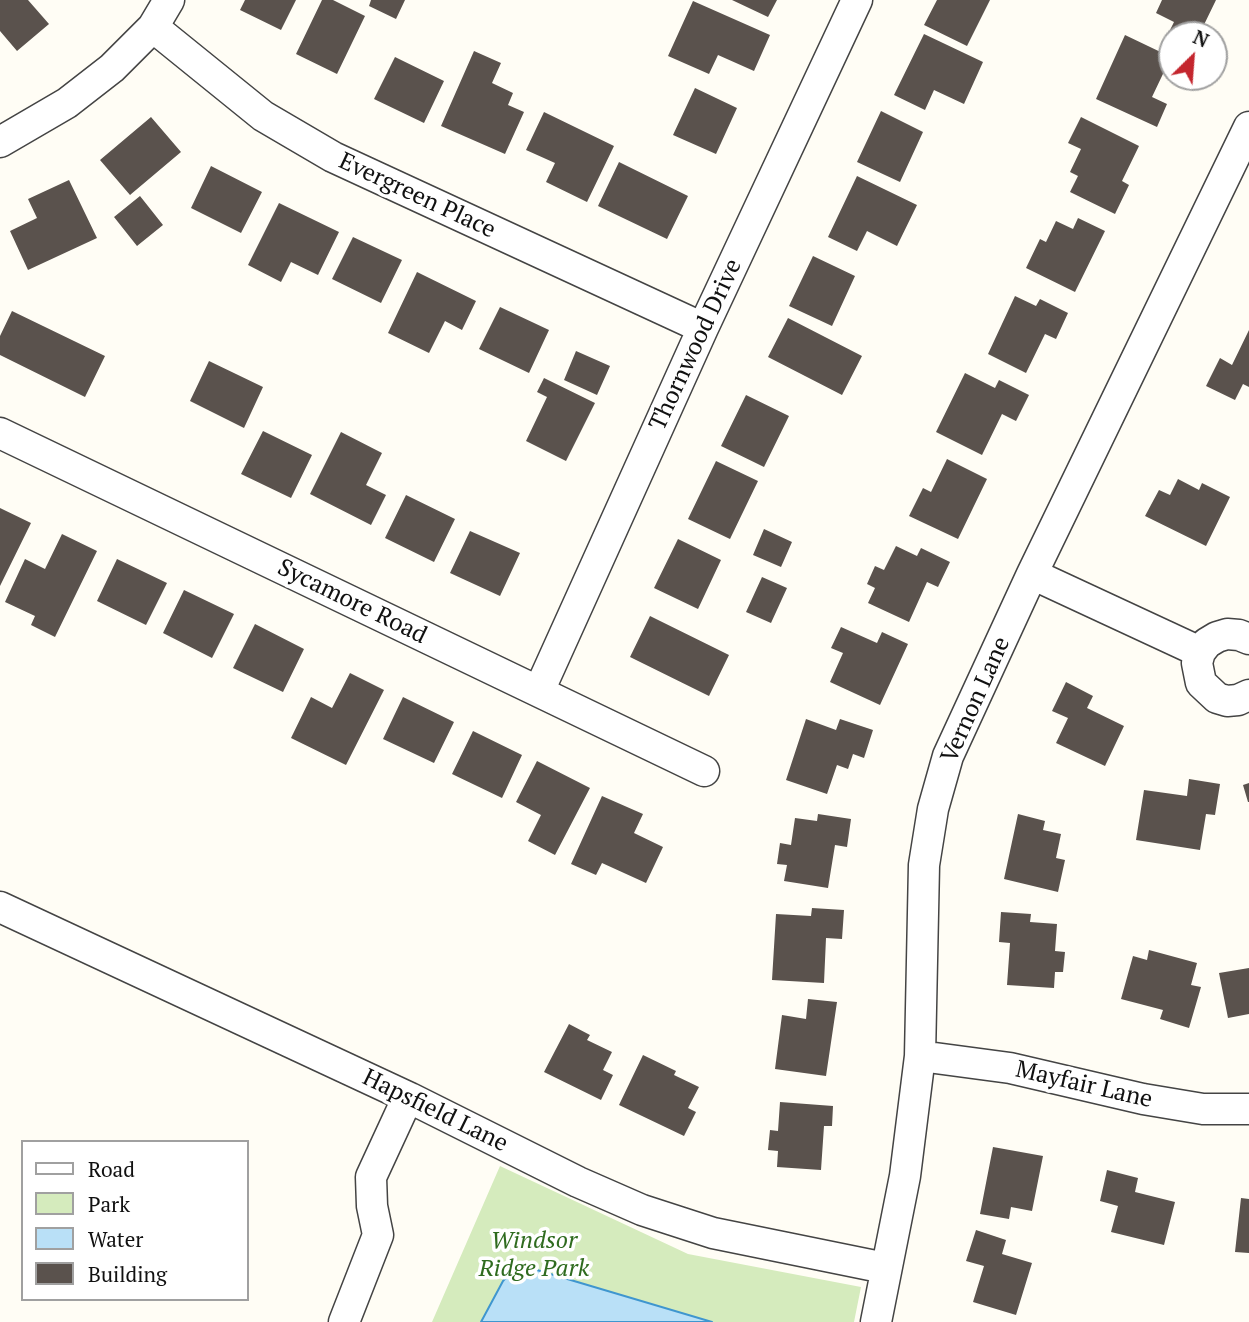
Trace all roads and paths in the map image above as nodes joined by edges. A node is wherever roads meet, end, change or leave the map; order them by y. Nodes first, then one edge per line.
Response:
1 (169, 0) edge
2 (857, 0) edge
3 (153, 27) junction
4 (1249, 127) edge
5 (0, 142) edge
6 (703, 328) junction
7 (0, 433) edge
8 (1032, 574) junction
9 (1249, 639) edge
10 (1200, 652) junction
11 (539, 691) junction
12 (1249, 695) edge
13 (704, 771) dead end
14 (0, 907) edge
15 (920, 1056) junction
16 (408, 1097) junction
17 (1249, 1109) edge
18 (885, 1268) junction
19 (344, 1322) edge
20 (876, 1322) edge

1 - 3 street
2 - 6 street, Thornwood Drive
3 - 5 street
3 - 6 street, Evergreen Place
4 - 8 street, Vernon Lane
6 - 11 street, Thornwood Drive
7 - 11 street, Sycamore Road
8 - 10 street
8 - 15 street, Vernon Lane
9 - 10 street
10 - 12 street
11 - 13 street, Sycamore Road
14 - 16 street, Hapsfield Lane
15 - 17 street, Mayfair Lane
15 - 18 street, Vernon Lane
16 - 18 street, Hapsfield Lane
16 - 19 street
18 - 20 street, Vernon Lane

